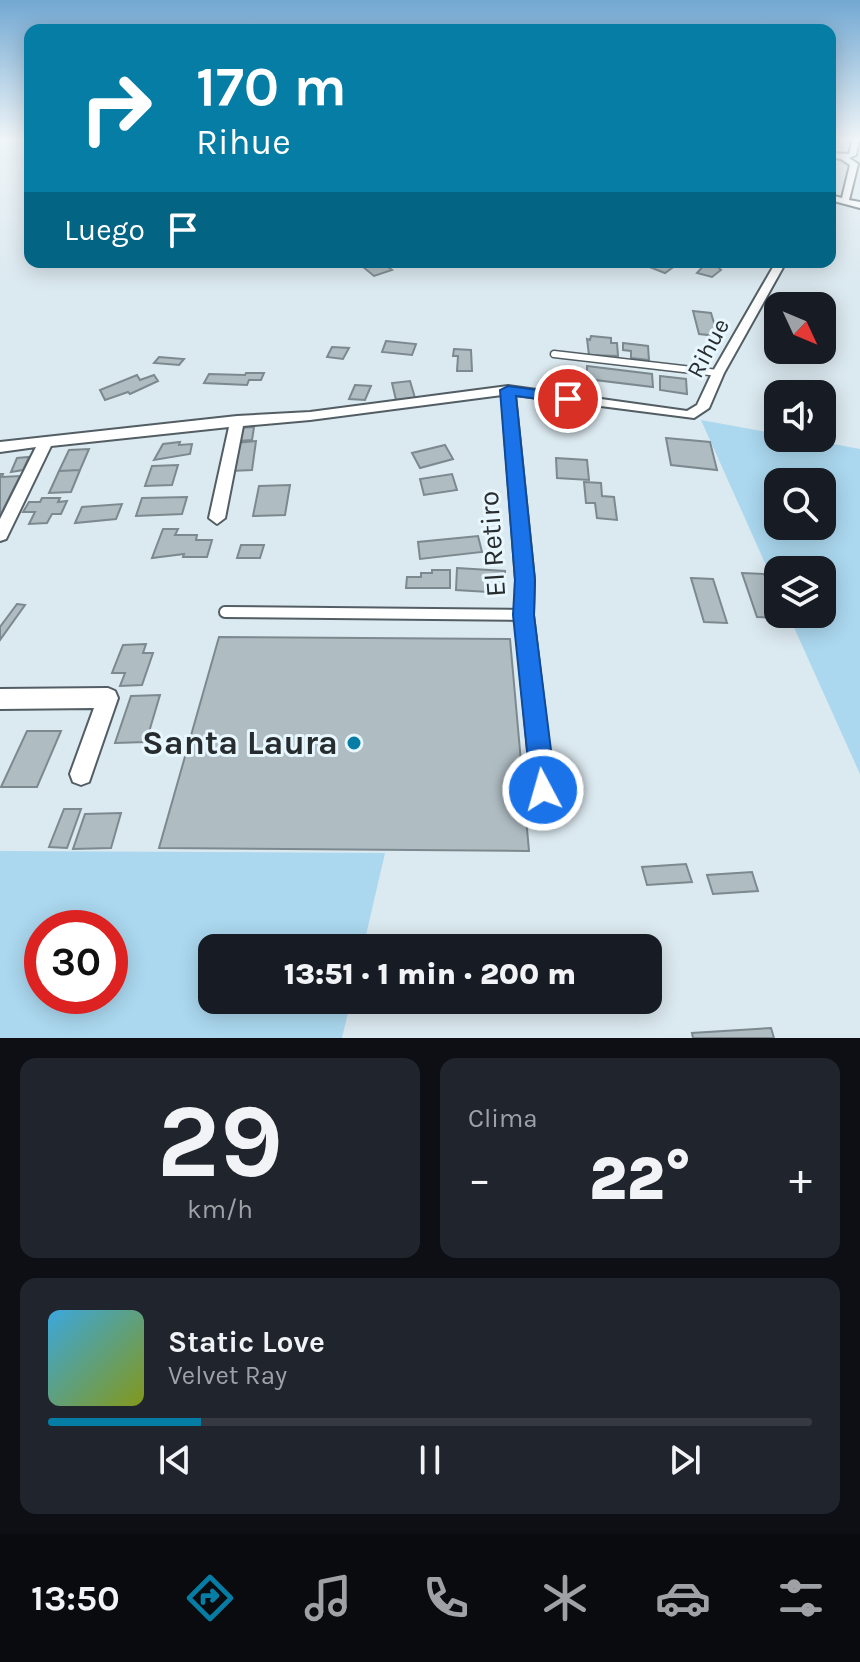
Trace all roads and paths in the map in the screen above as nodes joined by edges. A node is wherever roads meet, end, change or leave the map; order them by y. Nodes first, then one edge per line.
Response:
1 (848, 187) edge
2 (836, 199) edge
3 (845, 201) junction
4 (860, 205) edge
5 (778, 268) edge
6 (554, 354) dead end
7 (718, 373) junction
8 (508, 390) junction
9 (237, 420) junction
10 (46, 442) junction
11 (0, 447) edge
12 (217, 518) dead end
13 (0, 535) edge
14 (225, 612) dead end
15 (524, 615) junction
16 (0, 699) edge
17 (81, 774) dead end
18 (543, 790) dead end

1 - 3 street
2 - 3 street
3 - 4 street
5 - 7 street, Rihue
6 - 7 lane
7 - 8 street, Rihue
8 - 9 street, Rihue
8 - 15 street, El Retiro
9 - 10 street, Rihue
9 - 12 street
10 - 11 street, Rihue
10 - 13 street
14 - 15 lane
15 - 18 street, El Retiro
16 - 17 street

